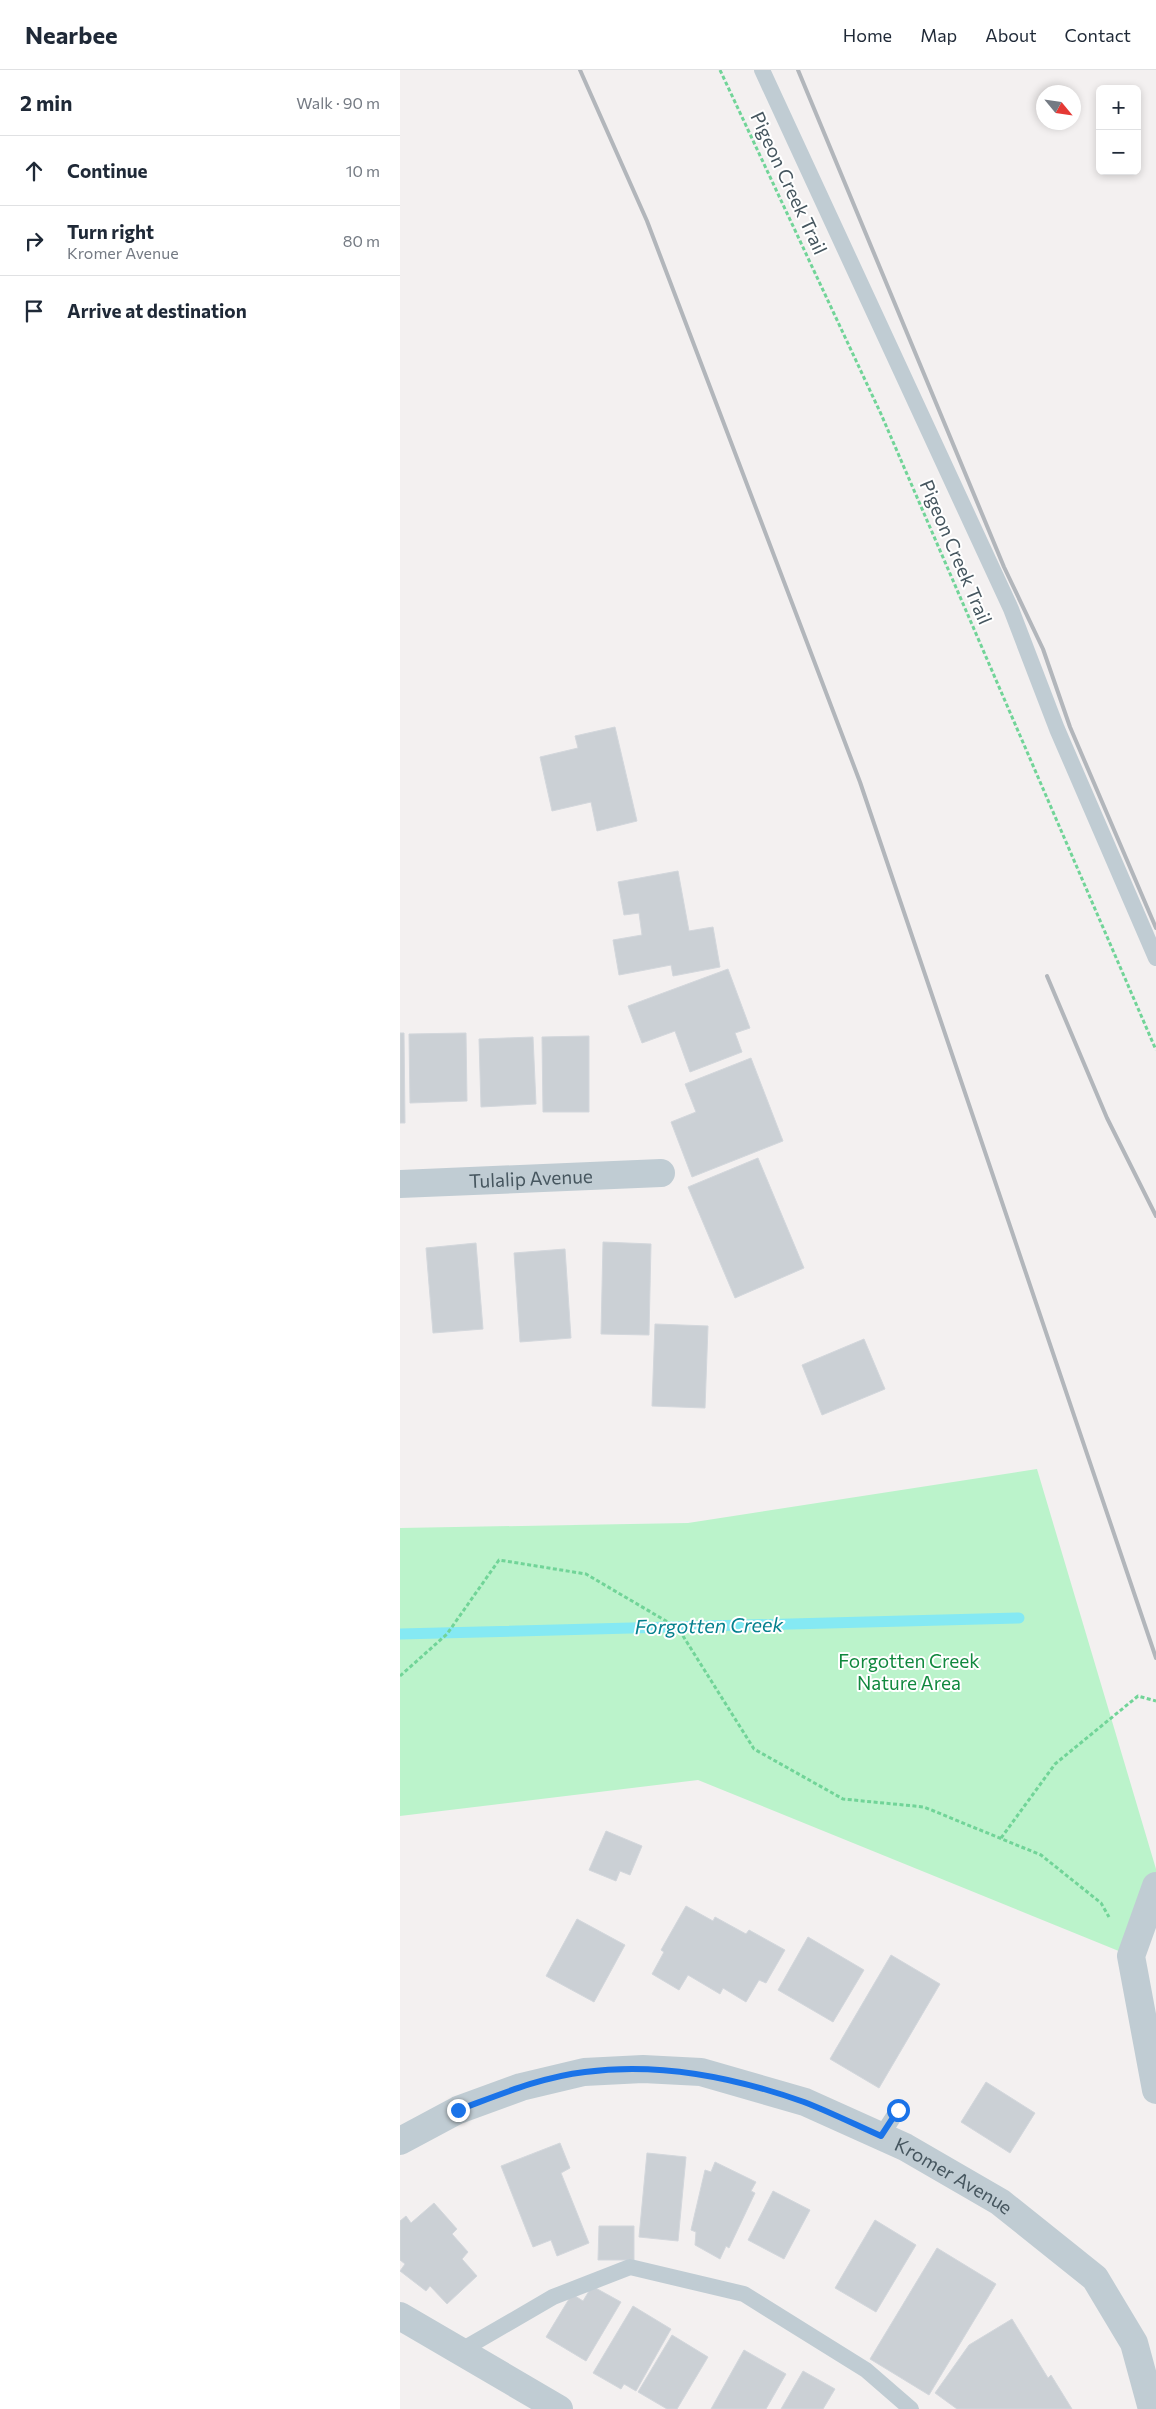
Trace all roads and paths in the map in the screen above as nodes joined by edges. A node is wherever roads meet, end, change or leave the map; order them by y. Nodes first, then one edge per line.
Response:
1 (720, 70) edge
2 (762, 70) edge
3 (1156, 958) edge
4 (1156, 1050) edge
5 (661, 1173) dead end
6 (400, 1184) edge
7 (400, 1676) edge
8 (1156, 1701) edge
9 (1001, 1838) junction
10 (1156, 1886) edge
11 (1131, 1956) junction
12 (1156, 2090) edge
13 (898, 2110) dead end
14 (881, 2136) junction
15 (400, 2141) edge
16 (400, 2316) edge
17 (460, 2351) junction
18 (559, 2409) edge
19 (911, 2409) edge
20 (1152, 2409) edge

1 - 4 path, Pigeon Creek Trail
2 - 3 lane
5 - 6 street, Tulalip Avenue
7 - 9 path
8 - 9 path
9 - 11 path
10 - 11 street
11 - 12 street
13 - 14 lane
14 - 15 street, Kromer Avenue
14 - 20 street, Kromer Avenue
16 - 17 street
17 - 18 street
17 - 19 lane

